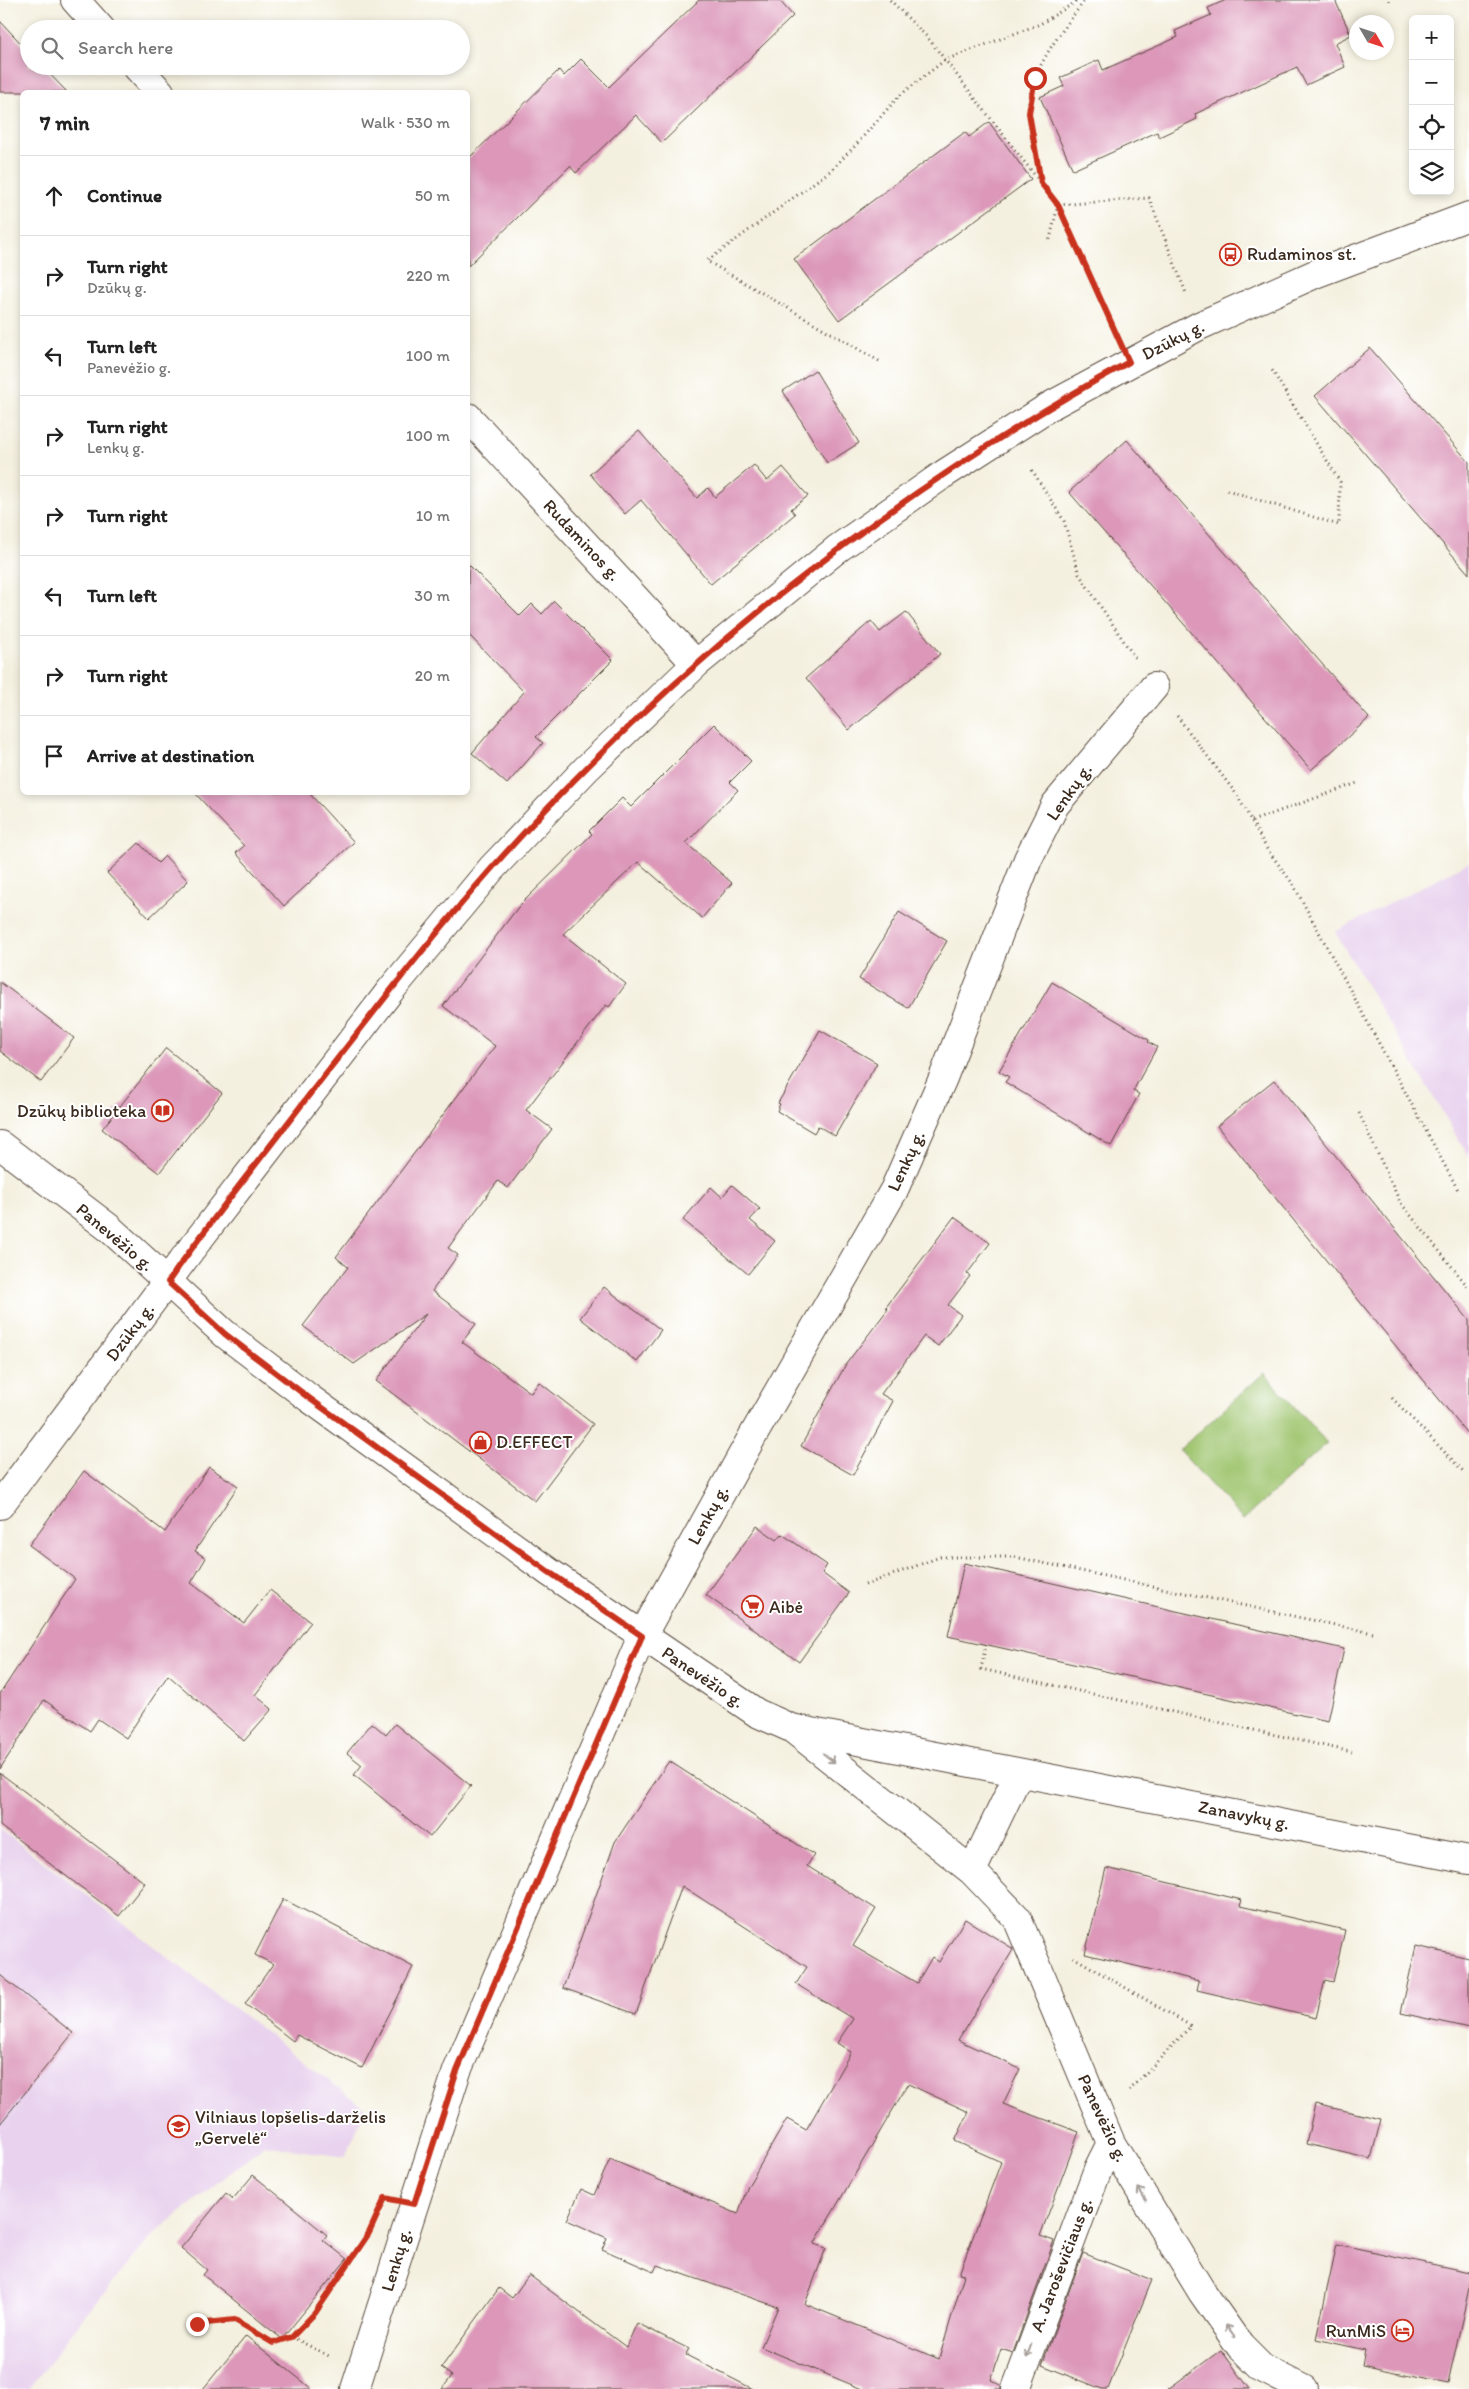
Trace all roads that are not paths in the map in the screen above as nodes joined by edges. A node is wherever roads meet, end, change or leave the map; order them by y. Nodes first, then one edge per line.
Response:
1 (75, 0) edge
2 (93, 20) edge
3 (144, 75) edge
4 (158, 90) edge
5 (1469, 216) edge
6 (470, 419) edge
7 (696, 664) junction
8 (1154, 688) road end
9 (0, 1144) edge
10 (168, 1282) junction
11 (0, 1505) edge
12 (642, 1636) junction
13 (790, 1728) junction
14 (1019, 1773) junction
15 (1469, 1860) edge
16 (972, 1871) junction
17 (1111, 2143) junction
18 (355, 2389) edge
19 (1016, 2389) edge
20 (1303, 2389) edge

1 - 2 street
3 - 4 street
5 - 7 street, Dzūkų g.
6 - 7 street, Rudaminos g.
7 - 10 street, Dzūkų g.
8 - 12 street, Lenkų g.
9 - 10 street, Panevėžio g.
10 - 11 street, Dzūkų g.
10 - 12 street, Panevėžio g.
12 - 13 street, Panevėžio g.
12 - 18 street, Lenkų g.
13 - 14 street, Panevėžio g.
13 -> 16 street, Panevėžio g.
14 - 15 street, Zanavykų g.
14 - 16 street
16 - 17 street, Panevėžio g.
17 -> 19 street, A. Jaroševičiaus g.
20 -> 17 street, Panevėžio g.

